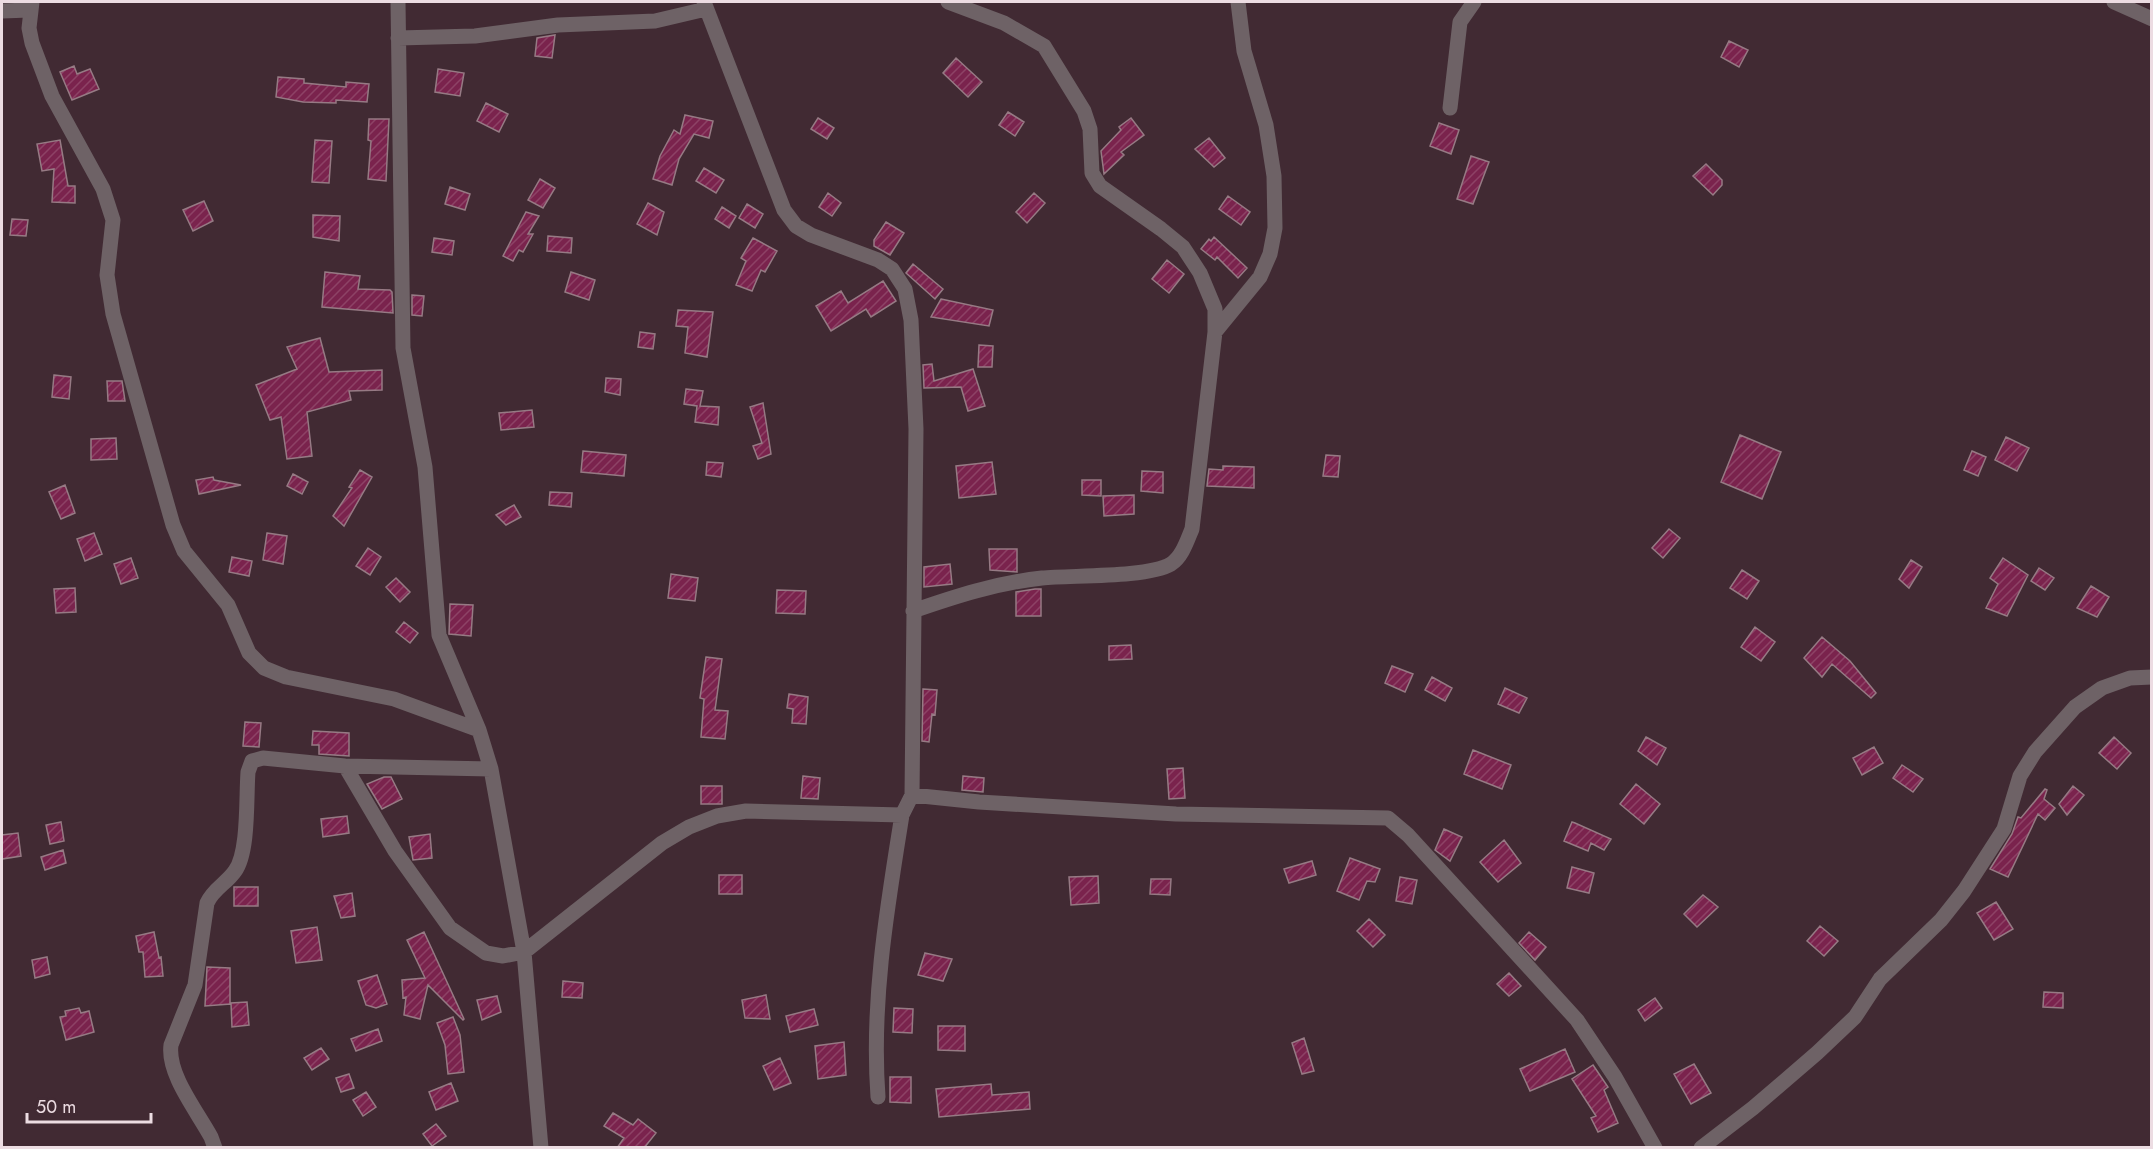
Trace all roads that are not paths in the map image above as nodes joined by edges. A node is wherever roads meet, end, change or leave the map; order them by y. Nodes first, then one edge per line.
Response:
1 (398, 2) edge
2 (948, 2) edge
3 (1238, 2) edge
4 (1474, 2) edge
5 (2114, 2) edge
6 (705, 5) edge
7 (30, 6) edge
8 (2, 10) edge
9 (2151, 19) edge
10 (398, 38) junction
11 (1450, 108) dead end
12 (1215, 332) junction
13 (913, 611) junction
14 (2151, 677) edge
15 (479, 730) junction
16 (345, 766) junction
17 (491, 769) junction
18 (912, 795) junction
19 (902, 815) junction
20 (524, 952) junction
21 (878, 1097) dead end
22 (215, 1148) edge
23 (541, 1148) edge
24 (1655, 1148) edge
25 (1701, 1148) edge

1 - 10 street
2 - 12 street
3 - 12 street
4 - 11 street
5 - 9 street
6 - 10 street
6 - 13 street
7 - 8 street
7 - 15 street
10 - 15 street
12 - 13 street
13 - 18 street
14 - 25 street
15 - 17 street
16 - 17 street
16 - 20 street
16 - 22 street
17 - 20 street
18 - 19 street
18 - 24 street
19 - 20 street
19 - 21 street
20 - 23 street

